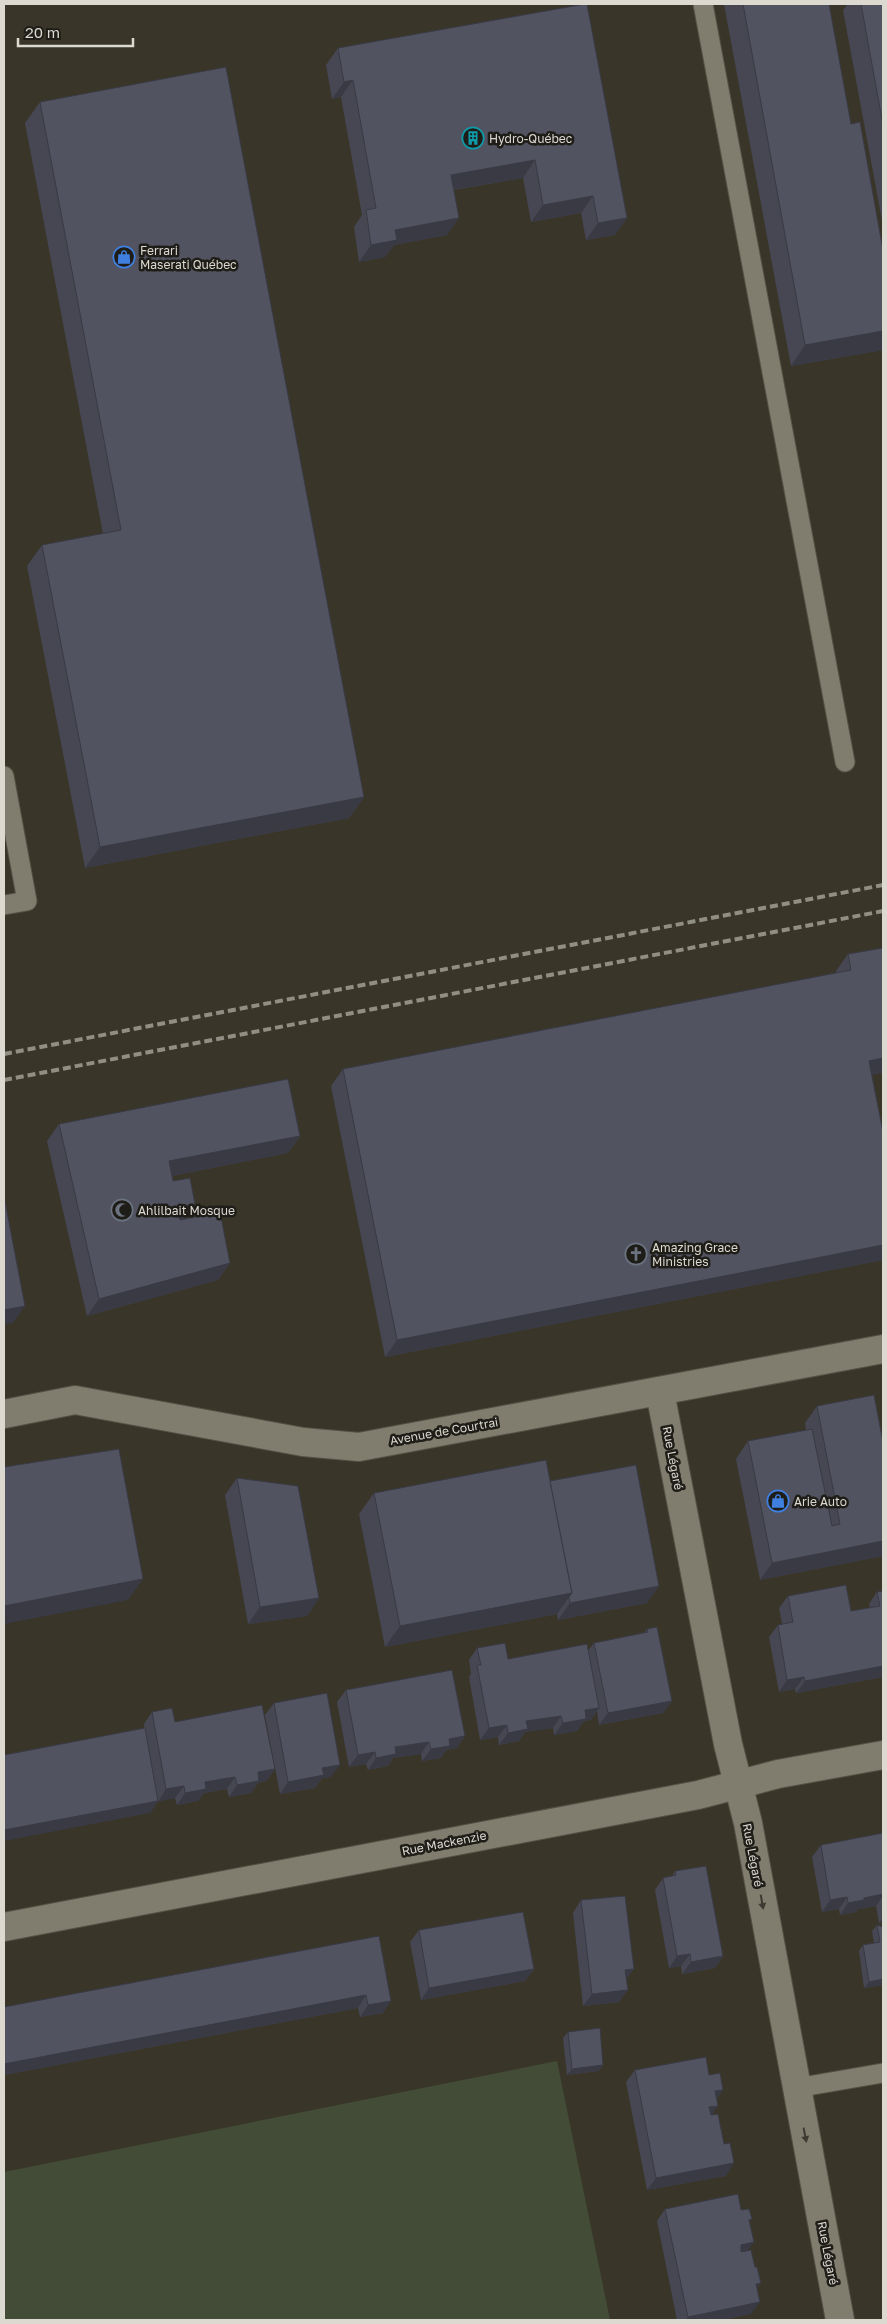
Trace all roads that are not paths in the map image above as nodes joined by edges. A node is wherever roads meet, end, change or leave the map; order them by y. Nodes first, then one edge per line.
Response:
1 (703, 4) edge
2 (846, 762) dead end
3 (4, 776) edge
4 (4, 905) edge
5 (883, 1349) edge
6 (660, 1392) junction
7 (4, 1414) edge
8 (883, 1755) edge
9 (738, 1786) junction
10 (4, 1928) edge
11 (883, 2072) edge
12 (796, 2088) junction
13 (840, 2320) edge

1 - 2 lane
3 - 4 lane
5 - 6 street, Avenue de Courtrai
6 - 7 street, Avenue de Courtrai
6 - 9 street, Rue Légaré
8 - 9 street, Rue Mackenzie
9 - 10 street, Rue Mackenzie
9 -> 12 street, Rue Légaré
11 - 12 lane
12 -> 13 street, Rue Légaré

